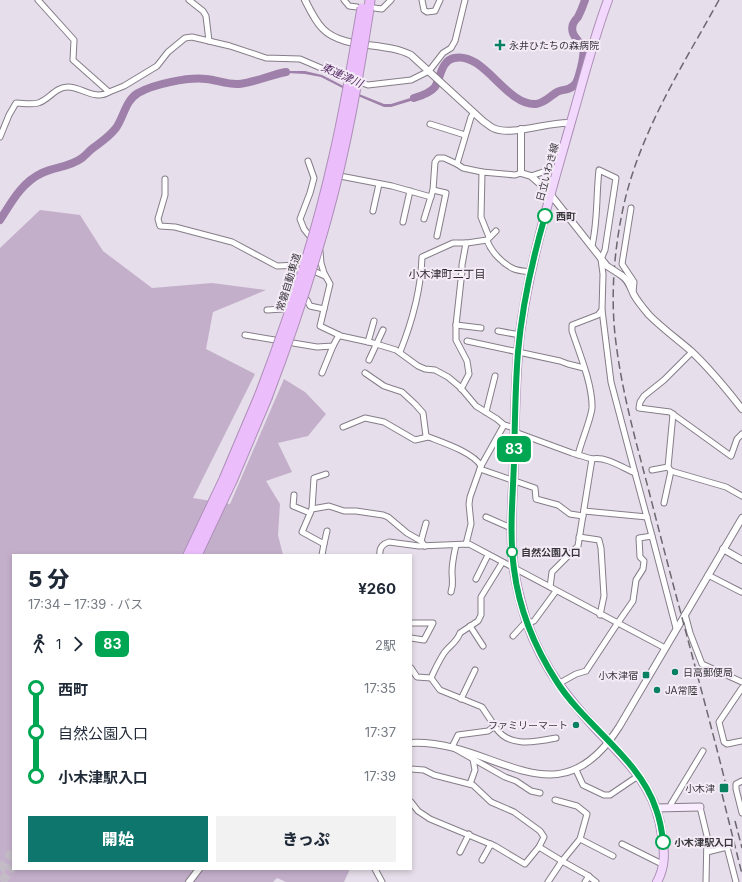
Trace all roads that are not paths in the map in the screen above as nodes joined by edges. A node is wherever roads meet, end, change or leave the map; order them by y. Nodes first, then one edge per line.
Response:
1 (38, 0) edge
2 (189, 0) edge
3 (305, 0) edge
4 (344, 0) edge
5 (391, 0) edge
6 (422, 0) edge
7 (440, 0) edge
8 (465, 0) edge
9 (608, 0) edge
10 (366, 5) edge
11 (209, 41) junction
12 (431, 73) junction
13 (109, 92) junction
14 (474, 113) junction
15 (571, 123) junction
16 (430, 124) dead end
17 (521, 129) junction
18 (465, 135) junction
19 (0, 137) edge
20 (308, 161) dead end
21 (457, 164) junction
22 (558, 167) junction
23 (482, 172) junction
24 (521, 173) junction
25 (340, 176) dead end
26 (530, 176) junction
27 (165, 179) dead end
28 (379, 184) junction
29 (433, 190) junction
30 (410, 191) junction
31 (551, 195) junction
32 (431, 197) junction
33 (631, 208) dead end
34 (373, 211) dead end
35 (424, 219) dead end
36 (403, 222) dead end
37 (496, 231) dead end
38 (437, 236) dead end
39 (488, 239) junction
40 (466, 243) junction
41 (592, 246) junction
42 (601, 259) junction
43 (531, 272) junction
44 (325, 276) junction
45 (633, 292) junction
46 (324, 309) junction
47 (268, 310) dead end
48 (602, 310) junction
49 (374, 320) dead end
50 (456, 325) junction
51 (481, 328) dead end
52 (383, 330) dead end
53 (498, 331) dead end
54 (339, 335) junction
55 (520, 335) junction
56 (245, 336) dead end
57 (467, 341) dead end
58 (368, 342) junction
59 (376, 344) junction
60 (333, 346) junction
61 (400, 352) junction
62 (518, 352) junction
63 (692, 352) junction
64 (369, 360) dead end
65 (584, 368) junction
66 (322, 373) dead end
67 (365, 373) dead end
68 (495, 376) dead end
69 (461, 388) junction
70 (264, 396) junction
71 (742, 409) edge
72 (486, 412) junction
73 (673, 414) junction
74 (504, 425) junction
75 (343, 427) dead end
76 (515, 430) junction
77 (742, 434) edge
78 (428, 437) junction
79 (578, 455) junction
80 (592, 459) junction
81 (481, 468) junction
82 (669, 469) junction
83 (652, 470) dead end
84 (635, 473) junction
85 (326, 474) dead end
86 (513, 481) junction
87 (294, 495) dead end
88 (742, 496) edge
89 (664, 503) dead end
90 (311, 511) junction
91 (584, 514) junction
92 (486, 517) dead end
93 (647, 517) junction
94 (742, 518) edge
95 (426, 523) dead end
96 (511, 528) junction
97 (327, 531) dead end
98 (652, 536) junction
99 (579, 537) junction
100 (421, 541) junction
101 (324, 544) junction
102 (466, 544) junction
103 (456, 545) junction
104 (424, 546) junction
105 (723, 549) junction
106 (188, 554) edge
107 (197, 554) edge
108 (322, 554) edge
109 (380, 554) edge
110 (488, 555) junction
111 (742, 560) edge
112 (502, 563) junction
113 (514, 569) junction
114 (708, 575) junction
115 (476, 579) dead end
116 (550, 587) junction
117 (556, 591) junction
118 (451, 592) dead end
119 (741, 592) dead end
120 (685, 614) junction
121 (600, 615) junction
122 (412, 622) edge
123 (528, 623) junction
124 (616, 624) junction
125 (470, 626) junction
126 (676, 628) junction
127 (513, 636) dead end
128 (412, 638) edge
129 (483, 646) dead end
130 (665, 648) junction
131 (412, 670) edge
132 (475, 670) dead end
133 (431, 678) junction
134 (742, 682) edge
135 (558, 684) junction
136 (742, 688) edge
137 (461, 699) junction
138 (496, 728) junction
139 (556, 738) dead end
140 (742, 741) edge
141 (609, 742) junction
142 (412, 743) edge
143 (452, 747) junction
144 (703, 751) dead end
145 (473, 759) junction
146 (412, 769) edge
147 (576, 770) junction
148 (638, 776) junction
149 (742, 781) edge
150 (470, 784) junction
151 (540, 793) dead end
152 (555, 800) dead end
153 (412, 803) edge
154 (700, 807) joint
155 (656, 808) junction
156 (671, 808) junction
157 (742, 813) edge
158 (470, 834) junction
159 (580, 839) junction
160 (491, 844) junction
161 (622, 844) dead end
162 (539, 847) junction
163 (460, 852) dead end
164 (707, 852) junction
165 (612, 856) dead end
166 (482, 860) dead end
167 (562, 861) junction
168 (664, 865) junction
169 (198, 870) edge
170 (376, 870) edge
171 (589, 876) junction
172 (189, 882) edge
173 (382, 882) edge
174 (548, 882) edge
175 (585, 882) edge
176 (596, 882) edge
177 (658, 882) edge
178 (706, 882) edge
179 (736, 882) edge

1 - 13 street
2 - 11 street
3 - 12 street
4 - 10 street
5 - 10 street
6 - 7 street
8 - 12 street
9 - 15 main road, 日立いわき線
10 - 70 highway, 常磐自動車道, bridge
11 - 12 street
11 - 13 street
12 - 14 street
13 - 19 street
14 - 17 street
14 - 18 street
15 - 17 street
15 - 22 main road, 日立いわき線
16 - 18 street
17 - 24 street
18 - 21 street
20 - 44 street
21 - 23 street
21 - 29 street
22 - 26 street
22 - 31 main road, 日立いわき線
23 - 24 street
23 - 39 street
24 - 26 street
25 - 28 street
26 - 31 street
27 - 44 street
28 - 30 street
28 - 34 street
29 - 32 street
29 - 38 street
30 - 32 street
30 - 36 street
31 - 41 street
31 - 43 main road, 日立いわき線
32 - 35 street
33 - 45 street
37 - 39 street
39 - 40 street
39 - 43 street
40 - 50 street
40 - 61 street
41 - 42 street
41 - 42 street
42 - 45 street, bridge
42 - 48 street
43 - 55 main road, 日立いわき線
44 - 46 street
45 - 63 street
46 - 47 street
46 - 54 street
48 - 65 street
48 - 84 street
49 - 58 street
50 - 51 street
50 - 69 street
52 - 59 street
53 - 55 street
54 - 58 street
54 - 60 street
55 - 62 main road, 日立いわき線
56 - 60 street
57 - 62 street
58 - 59 street
59 - 61 street
59 - 64 street
60 - 66 street
61 - 69 street
62 - 65 street
62 - 76 main road, 日立いわき線
63 - 71 street
63 - 73 street
65 - 79 street
67 - 78 street
68 - 72 street
69 - 72 street
70 - 106 highway, 常磐自動車道
70 - 107 highway, 常磐自動車道
72 - 74 street
73 - 77 street
73 - 82 street
74 - 76 street
74 - 81 street
75 - 78 street
76 - 79 street
76 - 86 main road, 日立いわき線
78 - 81 street
79 - 80 street
80 - 84 street
80 - 91 street
81 - 86 street
81 - 102 street
82 - 83 street
82 - 88 street
82 - 89 street
84 - 93 street
85 - 90 street
86 - 91 street
86 - 96 main road, 日立いわき線
87 - 90 street
90 - 100 street
90 - 101 street
91 - 93 street
91 - 99 street
92 - 96 street
93 - 98 street
94 - 105 street
95 - 100 street
96 - 113 main road, 日立いわき線
97 - 101 street
98 - 124 street
98 - 126 street
99 - 116 street
99 - 121 street
100 - 104 street
101 - 108 street
102 - 103 street
102 - 110 street
103 - 104 street
103 - 118 street
104 - 109 street
105 - 111 street
105 - 114 street
110 - 112 street
110 - 115 street
112 - 113 street
112 - 125 street
113 - 116 street
113 - 123 main road, 日立いわき線
114 - 119 street
114 - 120 street
116 - 117 street
117 - 121 street
117 - 123 street
120 - 126 street
120 - 134 street
121 - 124 street
122 - 128 street
123 - 127 street
123 - 135 main road, 日立いわき線
124 - 130 street
124 - 135 street
125 - 129 street
125 - 133 street
126 - 130 street
130 - 141 street
131 - 133 street
132 - 137 street
133 - 137 street
135 - 141 main road, 日立いわき線
136 - 140 street
137 - 138 street
138 - 139 street
138 - 143 street
141 - 147 street
141 - 148 main road, 日立いわき線
142 - 143 street
143 - 145 street
143 - 147 street
144 - 156 street
145 - 150 street
145 - 151 street
146 - 150 street
147 - 148 street
148 - 155 main road, 日立いわき線
149 - 157 street
150 - 162 street
152 - 159 street
153 - 158 street
154 - 156 main road
154 - 164 street
155 - 156 main road
155 - 168 main road, 日立いわき線
158 - 160 street
158 - 163 street
159 - 165 street
159 - 167 street
160 - 162 street
160 - 166 street
161 - 168 street
162 - 167 street
164 - 178 street
164 - 179 street
167 - 171 street
167 - 174 street
168 - 177 main road, 日立いわき線
169 - 172 street
170 - 173 street
171 - 175 street
171 - 176 street

